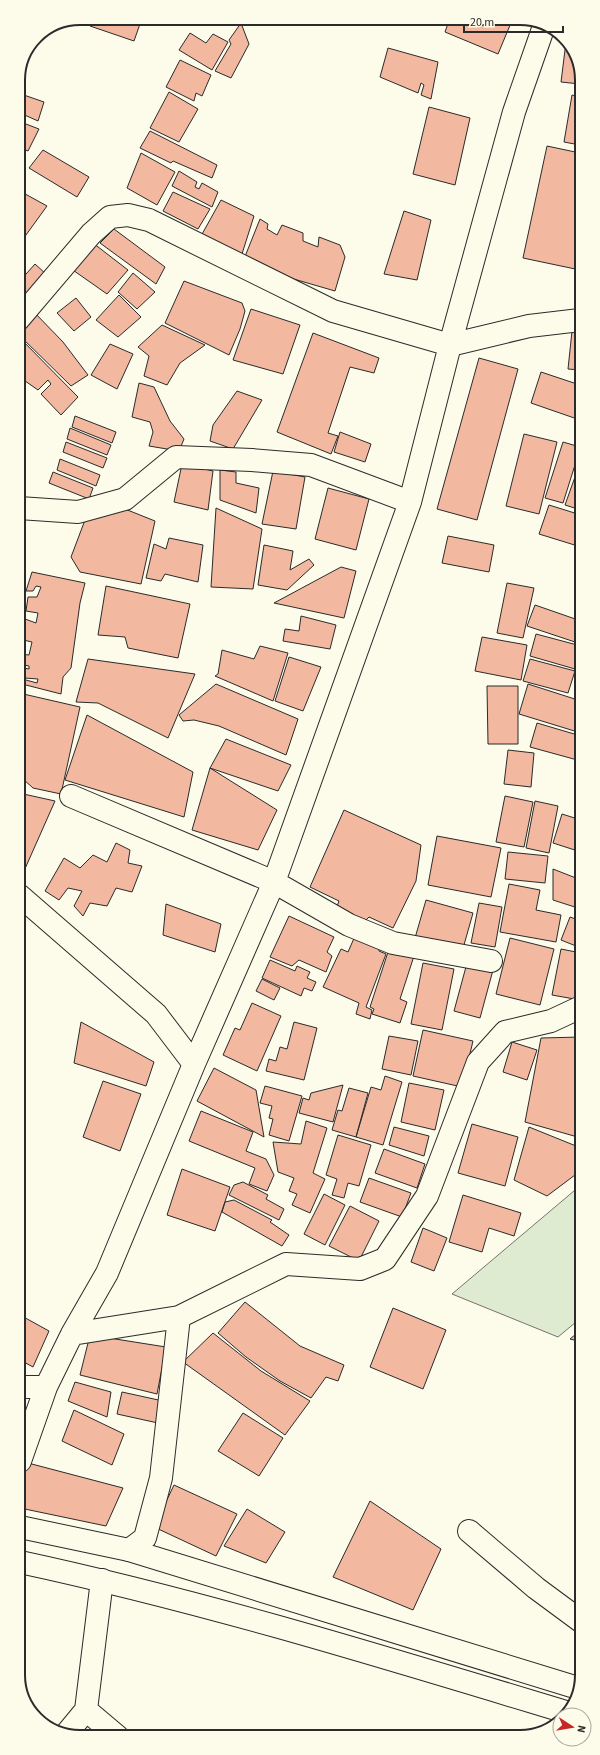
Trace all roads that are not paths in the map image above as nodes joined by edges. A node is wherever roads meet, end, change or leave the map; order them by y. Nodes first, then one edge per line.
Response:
1 (543, 30) edge
2 (25, 312) edge
3 (575, 321) edge
4 (450, 345) junction
5 (410, 502) junction
6 (25, 508) edge
7 (71, 796) dead end
8 (274, 882) junction
9 (25, 900) edge
10 (491, 961) dead end
11 (575, 1010) edge
12 (194, 1064) junction
13 (180, 1317) junction
14 (72, 1334) junction
15 (25, 1387) edge
16 (46, 1387) junction
17 (25, 1447) edge
18 (25, 1528) edge
19 (469, 1531) dead end
20 (129, 1550) junction
21 (25, 1563) edge
22 (102, 1580) junction
23 (575, 1617) edge
24 (574, 1687) edge
25 (552, 1708) edge
26 (86, 1710) junction
27 (70, 1729) edge
28 (110, 1730) edge

1 - 4 street
2 - 4 street
3 - 4 street
4 - 5 street
5 - 6 street
5 - 8 street
7 - 8 street
8 - 10 street
8 - 12 street
9 - 12 street
11 - 13 street
12 - 14 street
13 - 14 street
13 - 20 street
14 - 16 street
15 - 16 street
16 - 17 street
18 - 20 street
19 - 23 street
20 - 24 street
21 - 22 street
22 - 25 street
22 - 26 street
26 - 27 street
26 - 28 street

